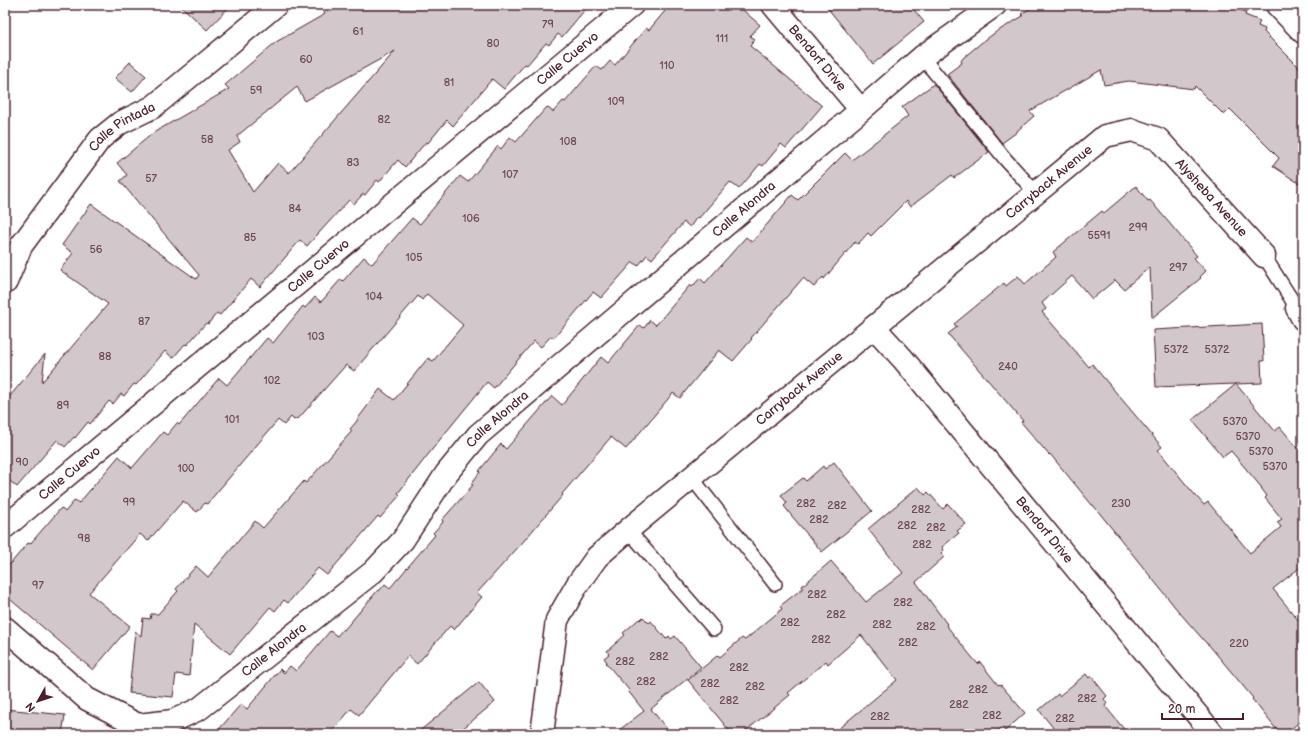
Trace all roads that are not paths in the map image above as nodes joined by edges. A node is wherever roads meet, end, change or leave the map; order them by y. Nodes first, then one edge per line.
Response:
1 (276, 5) edge
2 (632, 5) edge
3 (773, 5) edge
4 (995, 5) edge
5 (1277, 5) edge
6 (1303, 32) edge
7 (922, 57) junction
8 (861, 110) junction
9 (1158, 139) joint
10 (1036, 193) junction
11 (1264, 256) joint
12 (6, 282) dead end
13 (1300, 314) edge
14 (874, 327) junction
15 (692, 478) junction
16 (5, 527) edge
17 (628, 530) junction
18 (775, 584) dead end
19 (5, 628) edge
20 (714, 629) dead end
21 (542, 734) edge
22 (1213, 734) edge

1 - 12 street, Calle Pintada
2 - 16 street, Calle Cuervo
3 - 8 street, Bendorf Drive
4 - 7 street, Calle Alondra
5 - 6 street
7 - 8 street, Calle Alondra
7 - 10 lane
8 - 19 street, Calle Alondra
9 - 10 street, Carryback Avenue
9 - 11 street, Alysheba Avenue
10 - 14 street, Carryback Avenue
11 - 13 lane
14 - 15 street, Carryback Avenue
14 - 22 street, Bendorf Drive
15 - 17 street, Carryback Avenue
15 - 18 lane
17 - 20 lane
17 - 21 street, Carryback Avenue

